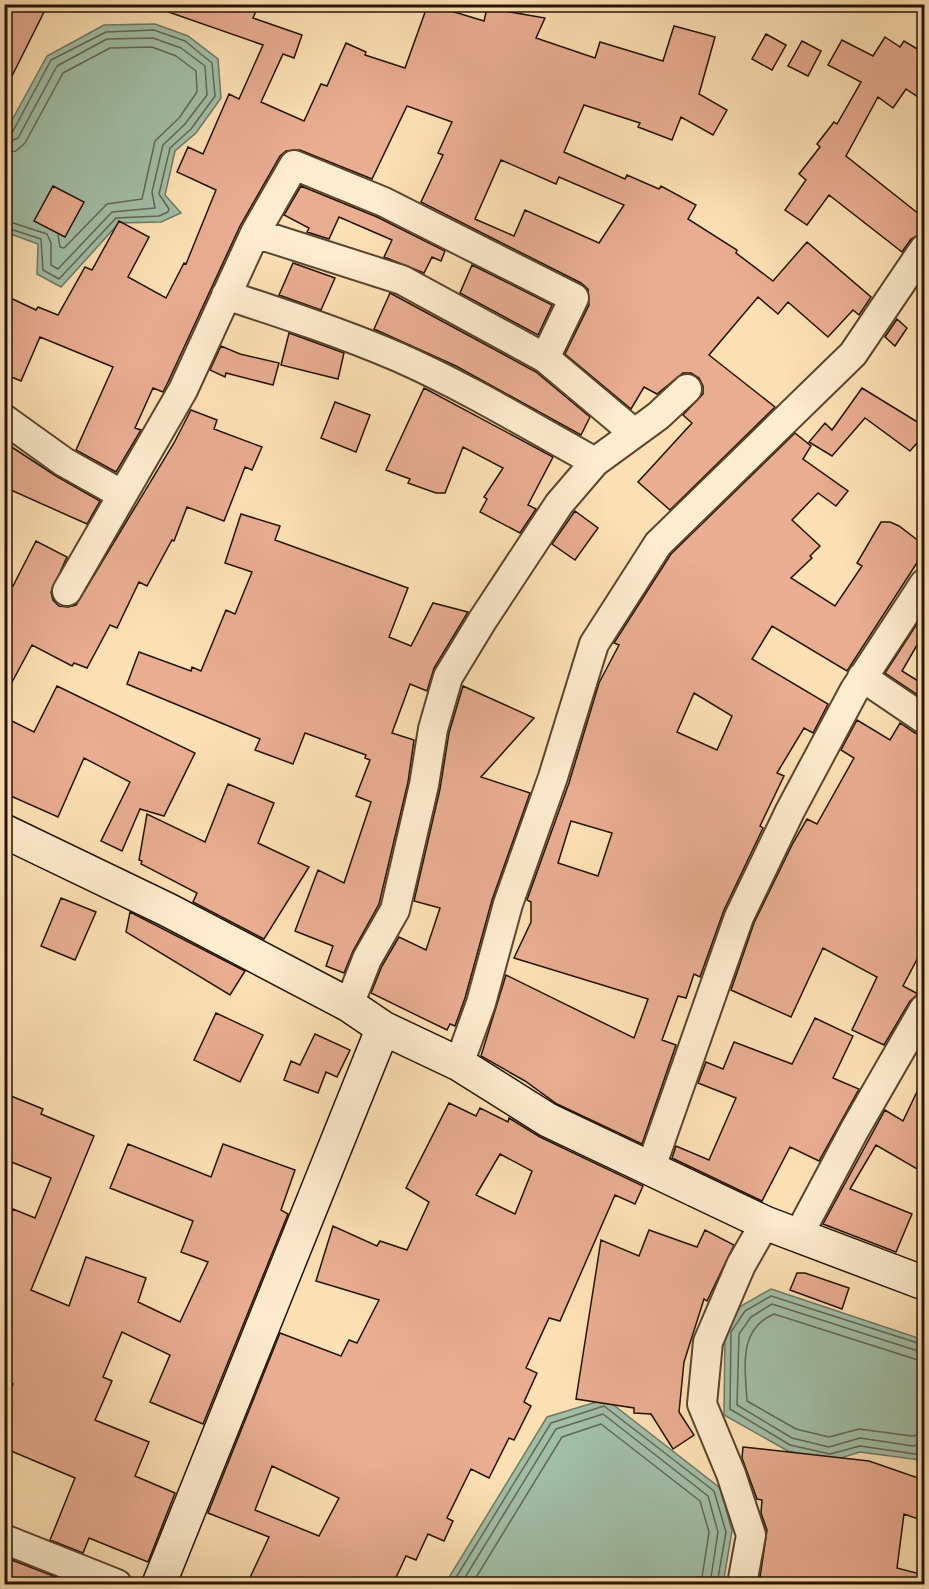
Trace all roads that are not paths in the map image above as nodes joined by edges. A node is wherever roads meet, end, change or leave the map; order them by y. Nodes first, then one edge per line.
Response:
1 (255, 233) junction
2 (924, 249) edge
3 (226, 295) junction
4 (545, 358) junction
5 (687, 389) dead end
6 (4, 419) edge
7 (633, 432) junction
8 (596, 462) junction
9 (121, 494) junction
10 (924, 584) edge
11 (67, 591) dead end
12 (862, 677) junction
13 (924, 719) edge
14 (4, 831) edge
15 (349, 1005) junction
16 (924, 1009) edge
17 (383, 1028) junction
18 (459, 1064) junction
19 (650, 1170) junction
20 (765, 1223) junction
21 (799, 1234) junction
22 (924, 1282) edge
23 (4, 1539) edge
24 (117, 1584) edge
25 (159, 1584) edge
26 (742, 1584) edge

1 - 3 street
1 - 4 street
1 - 4 street
2 - 18 street
3 - 8 street
3 - 9 street
4 - 7 street
5 - 7 street
6 - 9 street
7 - 8 street
8 - 15 street
9 - 11 street
10 - 12 street
12 - 13 street
12 - 19 street
14 - 15 street
15 - 17 street
16 - 21 street
17 - 18 street
17 - 25 street
18 - 19 street
19 - 20 street
20 - 21 street
20 - 26 street
21 - 22 street
23 - 24 street

